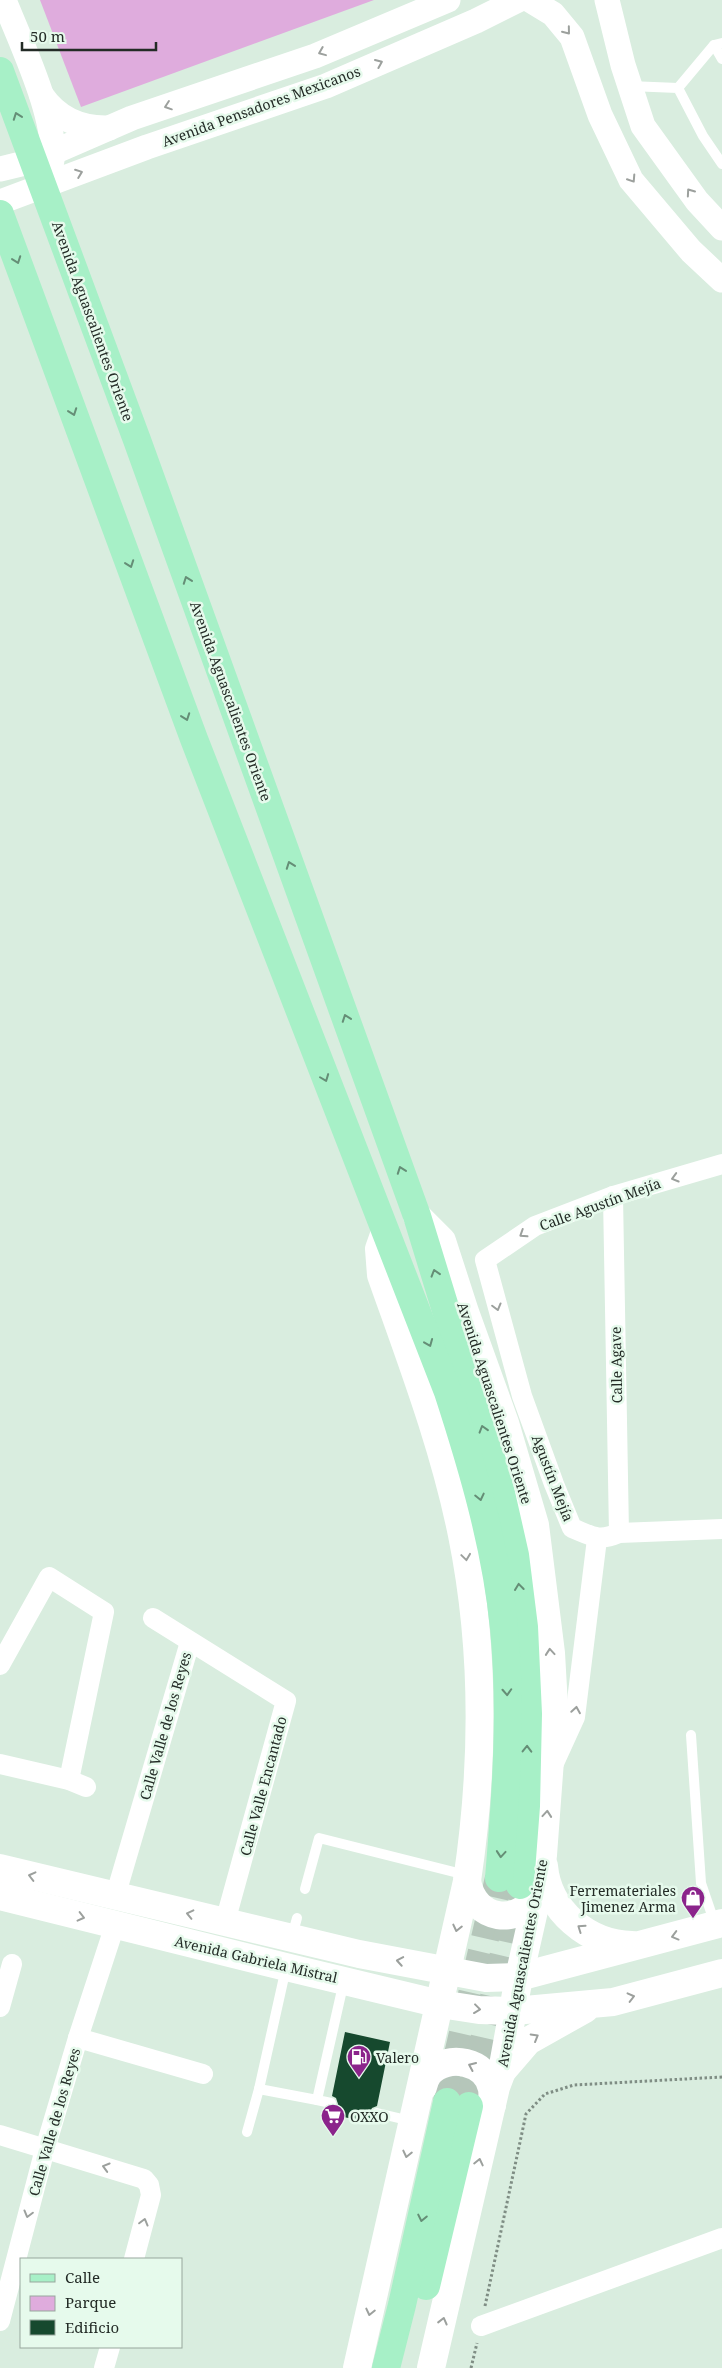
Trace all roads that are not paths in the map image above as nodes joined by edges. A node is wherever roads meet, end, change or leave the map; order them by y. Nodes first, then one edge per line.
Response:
1 (4, 0) edge
2 (448, 0) edge
3 (518, 0) edge
4 (530, 0) edge
5 (607, 0) edge
6 (718, 44) edge
7 (722, 59) edge
8 (0, 71) edge
9 (630, 86) junction
10 (678, 88) junction
11 (38, 89) junction
12 (109, 128) junction
13 (43, 156) junction
14 (722, 164) edge
15 (0, 169) edge
16 (43, 187) junction
17 (0, 202) edge
18 (0, 214) edge
19 (722, 228) edge
20 (722, 280) edge
21 (722, 1164) edge
22 (613, 1196) junction
23 (418, 1216) junction
24 (385, 1232) junction
25 (485, 1260) joint
26 (722, 1529) edge
27 (619, 1533) junction
28 (597, 1539) junction
29 (153, 1618) dead end
30 (190, 1642) junction
31 (0, 1665) edge
32 (691, 1735) dead end
33 (0, 1764) edge
34 (551, 1771) junction
35 (544, 1855) junction
36 (0, 1868) edge
37 (468, 1878) junction
38 (519, 1885) junction
39 (305, 1889) dead end
40 (0, 1896) edge
41 (115, 1897) junction
42 (225, 1922) junction
43 (719, 1924) edge
44 (115, 1925) junction
45 (644, 1945) junction
46 (12, 1964) dead end
47 (286, 1967) junction
48 (448, 1969) junction
49 (722, 1973) edge
50 (519, 1977) junction
51 (344, 1980) junction
52 (440, 2004) junction
53 (594, 2004) junction
54 (0, 2005) edge
55 (514, 2011) junction
56 (78, 2038) junction
57 (502, 2072) junction
58 (203, 2074) dead end
59 (259, 2089) junction
60 (421, 2090) junction
61 (317, 2100) junction
62 (331, 2103) dead end
63 (469, 2104) junction
64 (377, 2113) dead end
65 (414, 2122) junction
66 (247, 2132) dead end
67 (0, 2135) edge
68 (45, 2150) junction
69 (722, 2238) edge
70 (134, 2258) edge
71 (0, 2321) edge
72 (481, 2326) road end
73 (110, 2348) edge
74 (104, 2368) edge
75 (357, 2368) edge
76 (386, 2368) edge
77 (406, 2368) edge
78 (431, 2368) edge

1 - 11 street, Avenida Aguascalientes Oriente
2 -> 12 street
16 -> 3 street, Avenida Pensadores Mexicanos
4 -> 20 street
5 - 9 street
6 - 7 lane
6 - 10 lane
13 -> 8 main road, Avenida Aguascalientes Oriente
9 - 10 lane
19 -> 9 street
10 - 14 lane
11 - 12 street
11 - 13 street, Avenida Aguascalientes Oriente
12 - 13 street
13 - 15 street
13 - 16 main road, Avenida Aguascalientes Oriente
16 - 17 street, Avenida Pensadores Mexicanos
23 -> 16 main road, Avenida Aguascalientes Oriente
18 -> 24 main road, Avenida Aguascalientes Oriente
21 -> 22 street, Calle Agustín Mejía
22 -> 25 street, Calle Agustín Mejía
22 - 27 street, Calle Agave
34 -> 23 main road, Avenida Aguascalientes Oriente
38 -> 23 main road, Avenida Aguascalientes Oriente
24 -> 37 main road
24 -> 38 main road, Avenida Aguascalientes Oriente
25 -> 28 street, Agustín Mejía
26 - 27 street
27 - 28 street
34 -> 28 street
29 - 30 street
30 - 41 street, Calle Valle de los Reyes
30 - 42 street, Calle Valle Encantado
31 - 33 street
32 - 43 lane
35 -> 34 main road, Avenida Aguascalientes Oriente
35 - 38 main road, Avenida Aguascalientes Oriente
45 -> 35 main road
41 -> 36 main road, Avenida Gabriela Mistral
37 - 38 main road
37 - 39 lane
37 -> 48 main road
38 - 50 main road, Avenida Aguascalientes Oriente
40 -> 44 main road, Avenida Gabriela Mistral
42 -> 41 main road, Avenida Gabriela Mistral
48 -> 42 main road, Avenida Gabriela Mistral
43 -> 45 main road, Avenida Gabriela Mistral
44 - 47 main road, Avenida Gabriela Mistral
44 - 56 street, Calle Valle de los Reyes
45 - 50 main road, Avenida Gabriela Mistral
46 - 54 street
47 - 51 main road, Avenida Gabriela Mistral
47 - 59 lane
48 - 50 main road, Avenida Gabriela Mistral
48 - 52 main road
53 -> 49 main road, Avenida Gabriela Mistral
50 - 55 main road, Avenida Aguascalientes Oriente
51 - 52 main road, Avenida Gabriela Mistral
51 - 61 lane
52 -> 55 main road, Avenida Gabriela Mistral
52 - 60 main road
53 - 55 main road, Avenida Gabriela Mistral
57 -> 53 main road
55 - 57 main road, Avenida Aguascalientes Oriente
56 - 58 street
56 - 68 street, Calle Valle de los Reyes
57 - 63 main road, Avenida Aguascalientes Oriente
59 - 61 lane
59 - 66 lane
63 -> 60 main road
60 - 65 main road
61 - 62 lane
63 -> 76 main road, Avenida Aguascalientes Oriente
63 - 77 main road, Avenida Aguascalientes Oriente
78 -> 63 main road, Avenida Aguascalientes Oriente
64 - 65 lane
65 -> 75 main road
67 - 68 street
70 -> 68 street
68 -> 71 street, Calle Valle de los Reyes
69 - 72 street
73 - 74 street

